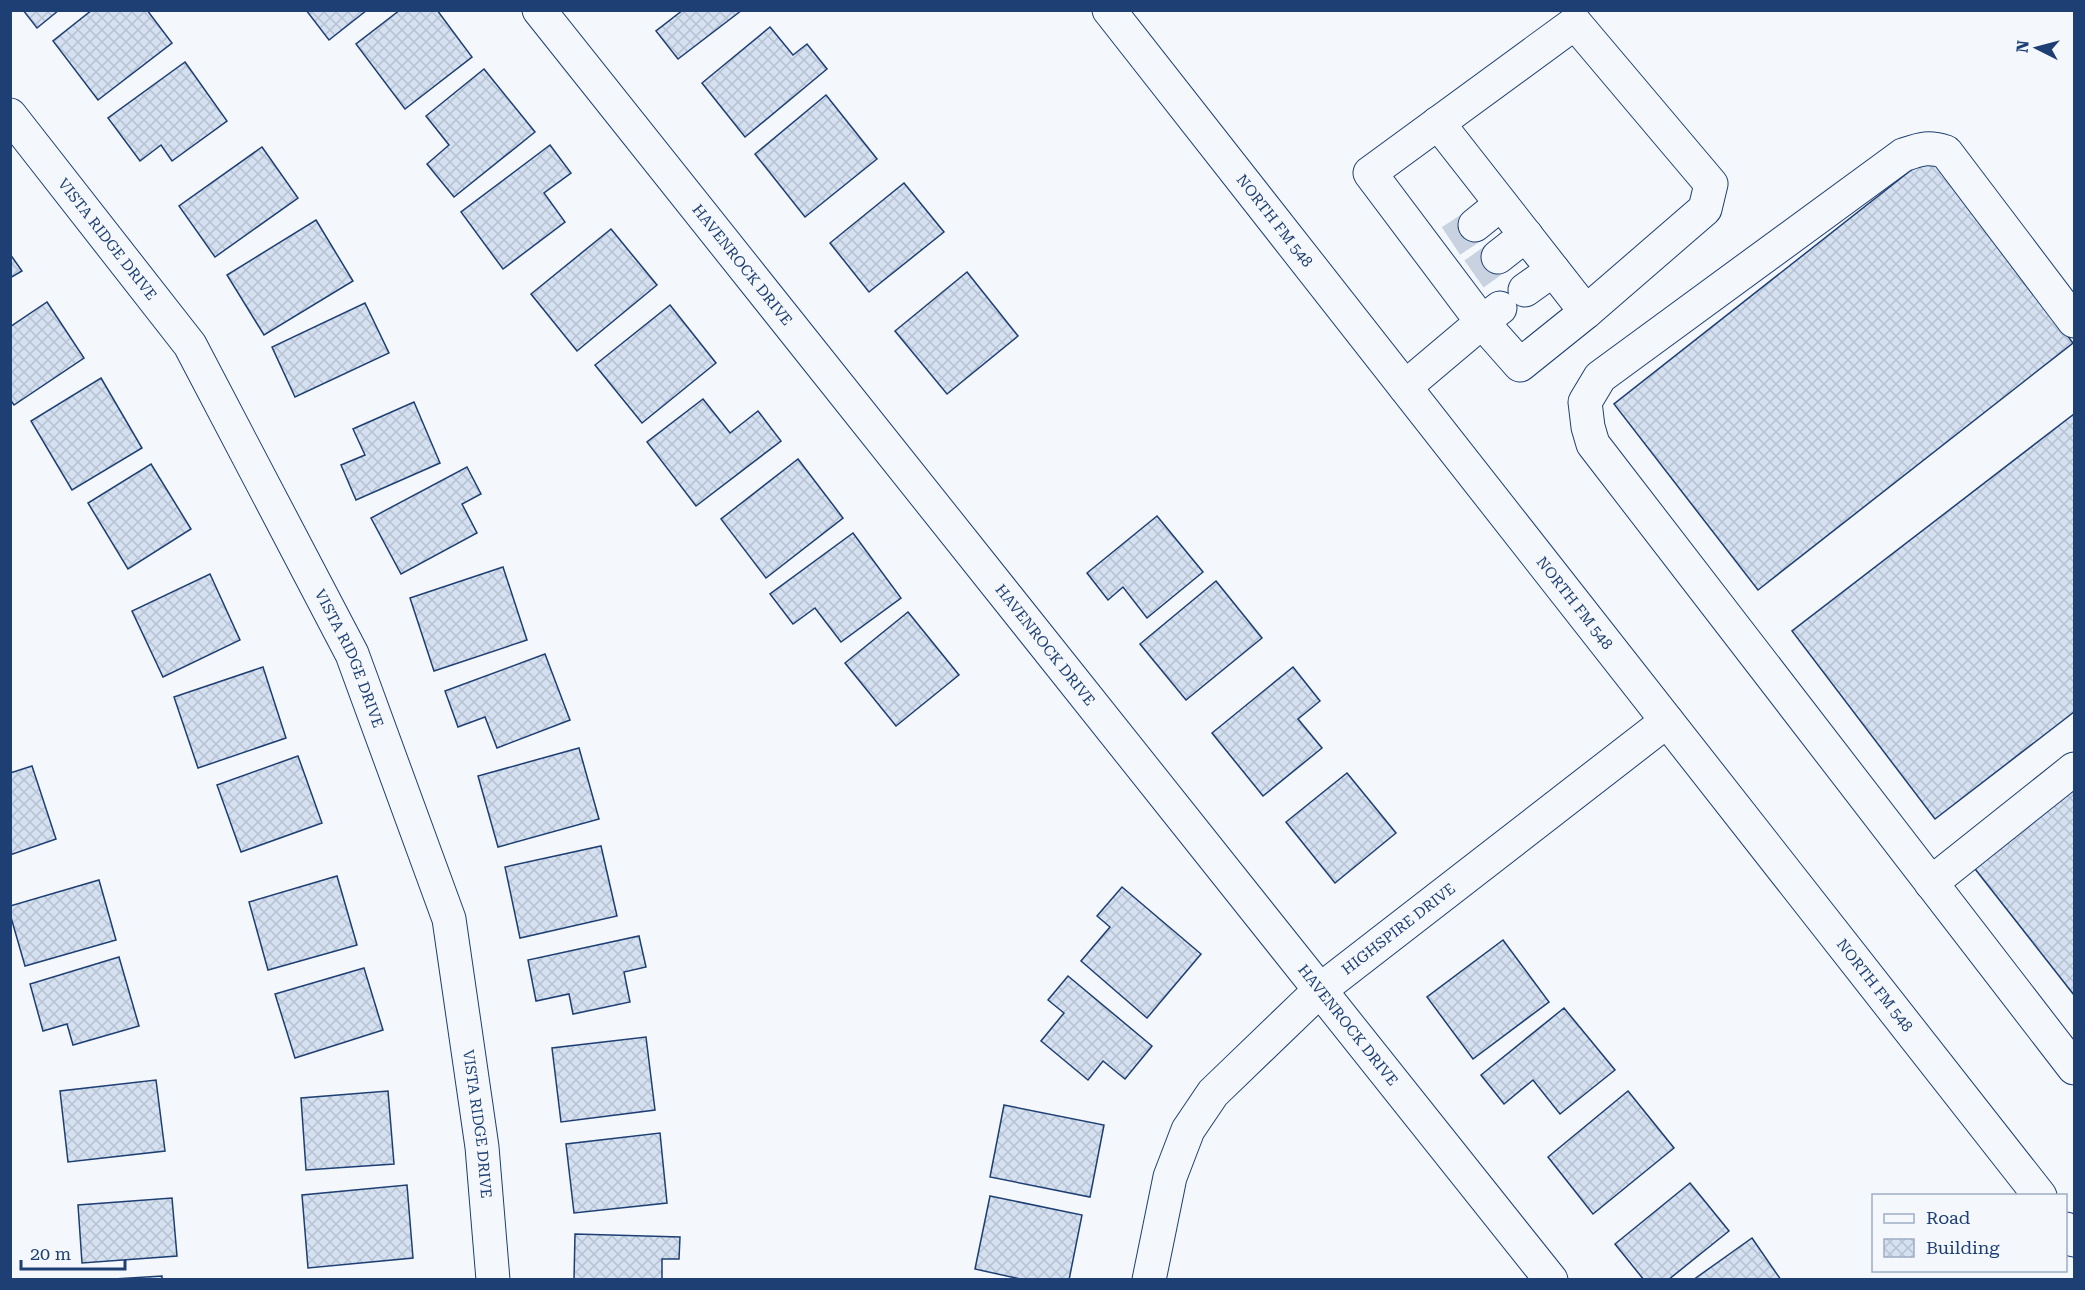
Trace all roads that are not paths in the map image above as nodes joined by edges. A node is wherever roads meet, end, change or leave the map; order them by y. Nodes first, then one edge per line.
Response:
1 (539, 10) edge
2 (1109, 10) edge
3 (10, 115) edge
4 (1438, 123) junction
5 (1502, 204) junction
6 (1526, 235) junction
7 (1453, 241) junction
8 (1553, 270) junction
9 (1476, 273) junction
10 (1502, 306) junction
11 (1586, 312) junction
12 (2074, 321) edge
13 (1405, 387) junction
14 (1667, 721) junction
15 (2074, 770) edge
16 (1931, 883) junction
17 (1320, 990) junction
18 (2074, 1068) edge
19 (2038, 1194) edge
20 (493, 1280) edge
21 (1149, 1280) edge
22 (1551, 1280) edge

1 - 17 street, HAVENROCK DRIVE
2 - 13 street, NORTH FM 548
3 - 20 street, VISTA RIDGE DRIVE
4 - 5 street
4 - 7 street
4 - 11 street
5 - 6 street
5 - 7 street
6 - 8 street
6 - 9 street
7 - 9 street
8 - 10 street
8 - 11 street
9 - 10 street
10 - 11 street
10 - 13 street
12 - 16 street
13 - 14 street, NORTH FM 548
14 - 17 street, HIGHSPIRE DRIVE
14 - 19 street, NORTH FM 548
15 - 16 street
16 - 18 street
17 - 21 street, HIGHSPIRE DRIVE
17 - 22 street, HAVENROCK DRIVE

